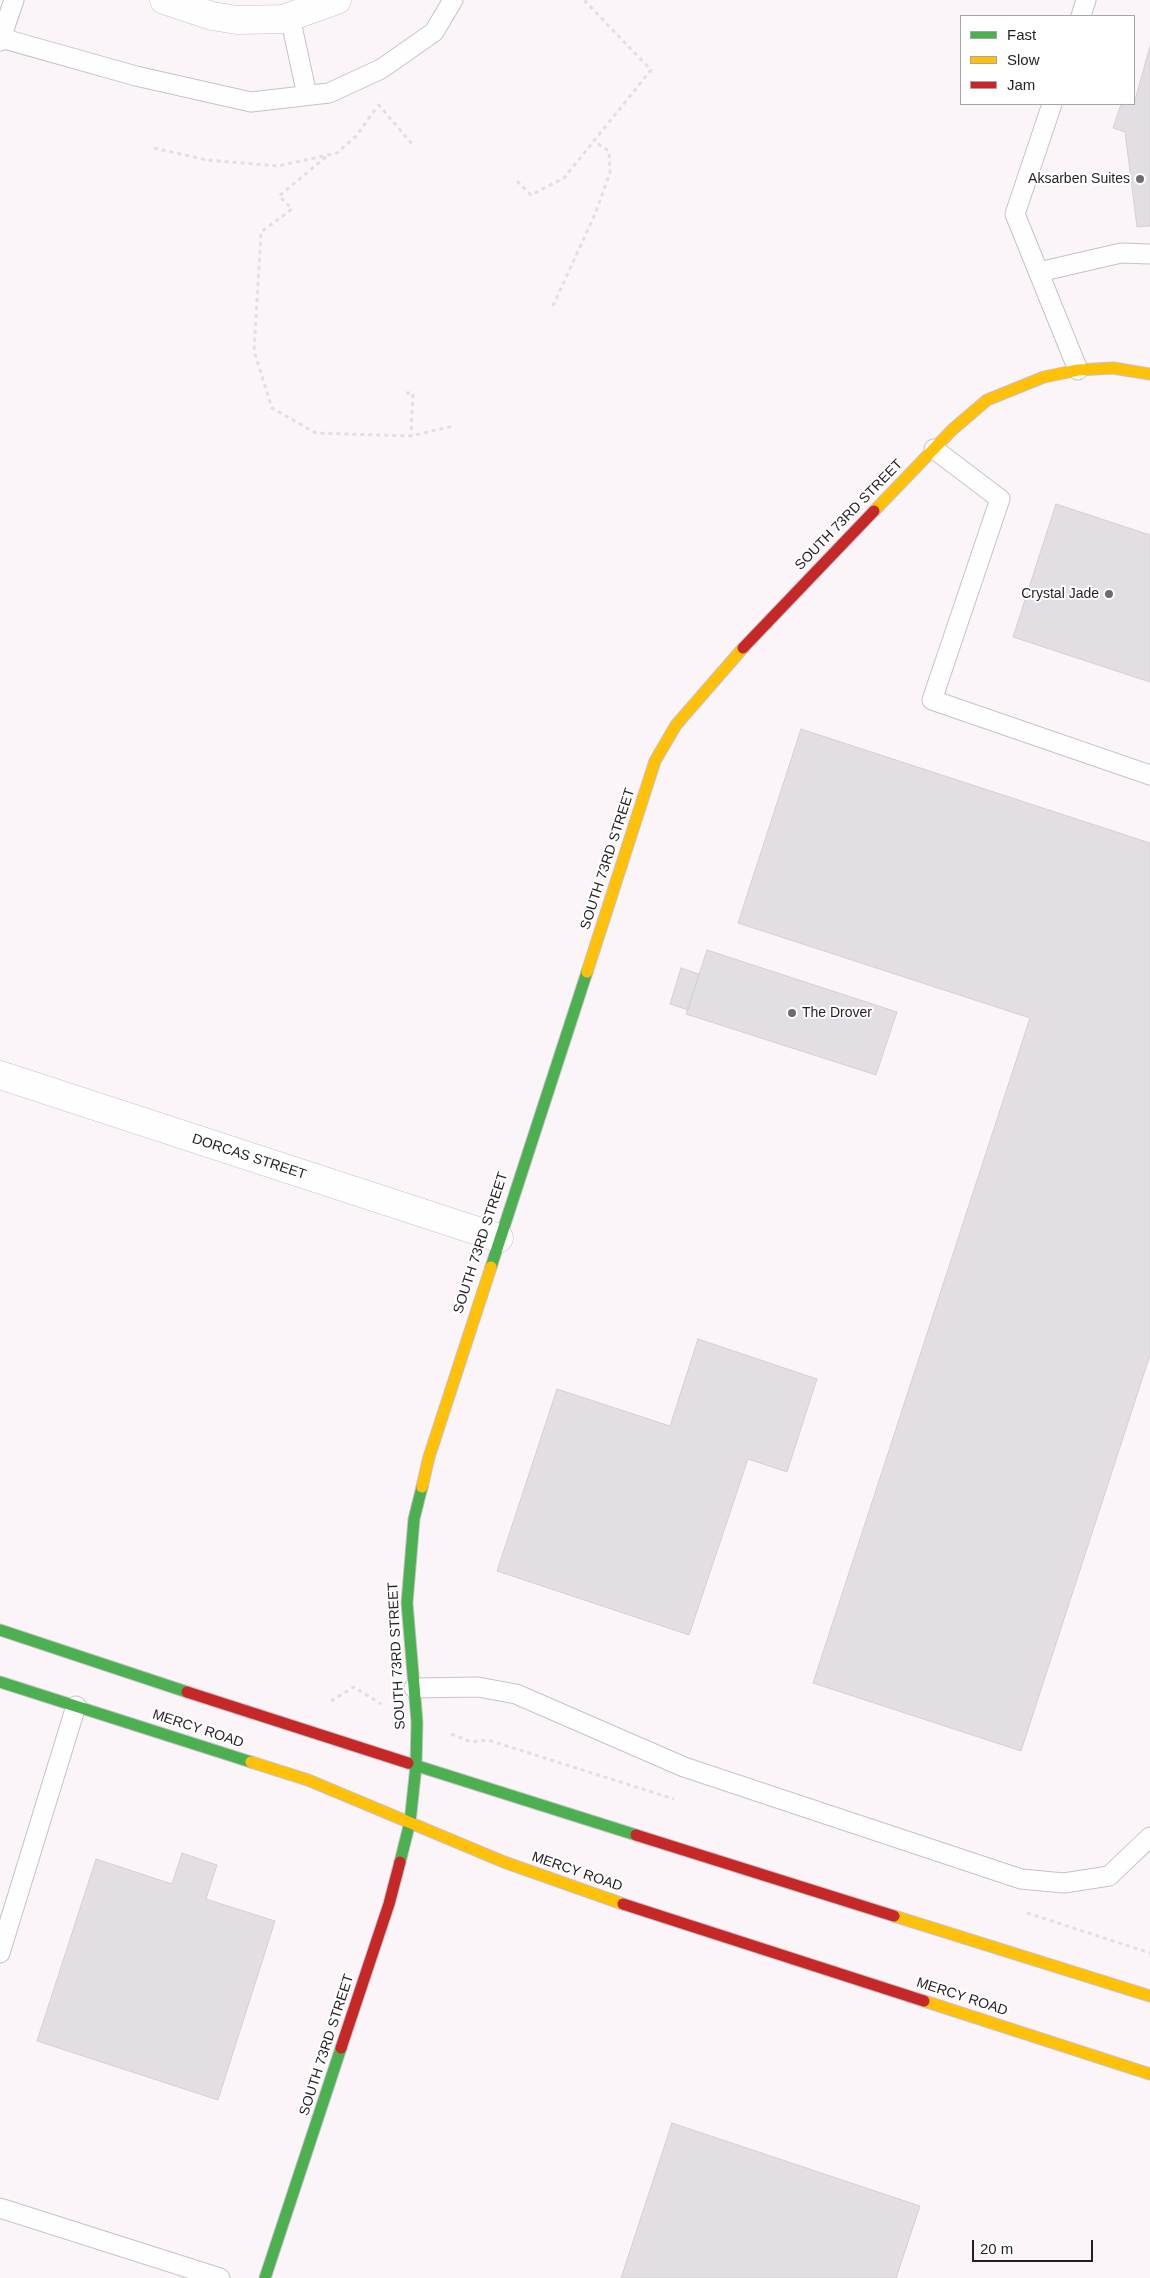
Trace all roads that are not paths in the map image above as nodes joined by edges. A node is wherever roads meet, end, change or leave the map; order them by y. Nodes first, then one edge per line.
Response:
1 (14, 0) edge
2 (164, 0) edge
3 (453, 0) edge
4 (1086, 0) edge
5 (334, 2) edge
6 (1081, 15) edge
7 (290, 17) junction
8 (0, 40) edge
9 (307, 95) junction
10 (1052, 105) edge
11 (1150, 254) edge
12 (1039, 272) junction
13 (1078, 370) junction
14 (1150, 374) edge
15 (934, 449) junction
16 (1150, 775) edge
17 (0, 1075) edge
18 (499, 1238) junction
19 (0, 1630) edge
20 (0, 1682) edge
21 (414, 1688) junction
22 (76, 1706) junction
23 (416, 1766) junction
24 (410, 1822) junction
25 (1150, 1837) edge
26 (0, 1953) edge
27 (1150, 1996) edge
28 (1150, 2074) edge
29 (0, 2208) edge
30 (220, 2278) edge
31 (265, 2278) edge

1 - 8 lane
2 - 7 street
3 - 9 lane
4 - 6 lane
5 - 7 street
7 - 9 lane
8 - 9 lane
10 - 12 lane
11 - 12 lane
12 - 13 lane
13 - 14 main road, SOUTH 73RD STREET
13 - 15 main road, SOUTH 73RD STREET
15 - 16 lane
15 - 18 main road, SOUTH 73RD STREET
17 - 18 street, DORCAS STREET
18 - 21 main road, SOUTH 73RD STREET
19 - 23 main road
20 - 22 main road, MERCY ROAD
21 - 23 main road, SOUTH 73RD STREET
21 - 25 lane
22 - 24 main road, MERCY ROAD
22 - 26 lane
23 - 24 main road, SOUTH 73RD STREET
23 - 27 main road
24 - 28 main road, MERCY ROAD
24 - 31 main road, SOUTH 73RD STREET
29 - 30 lane

